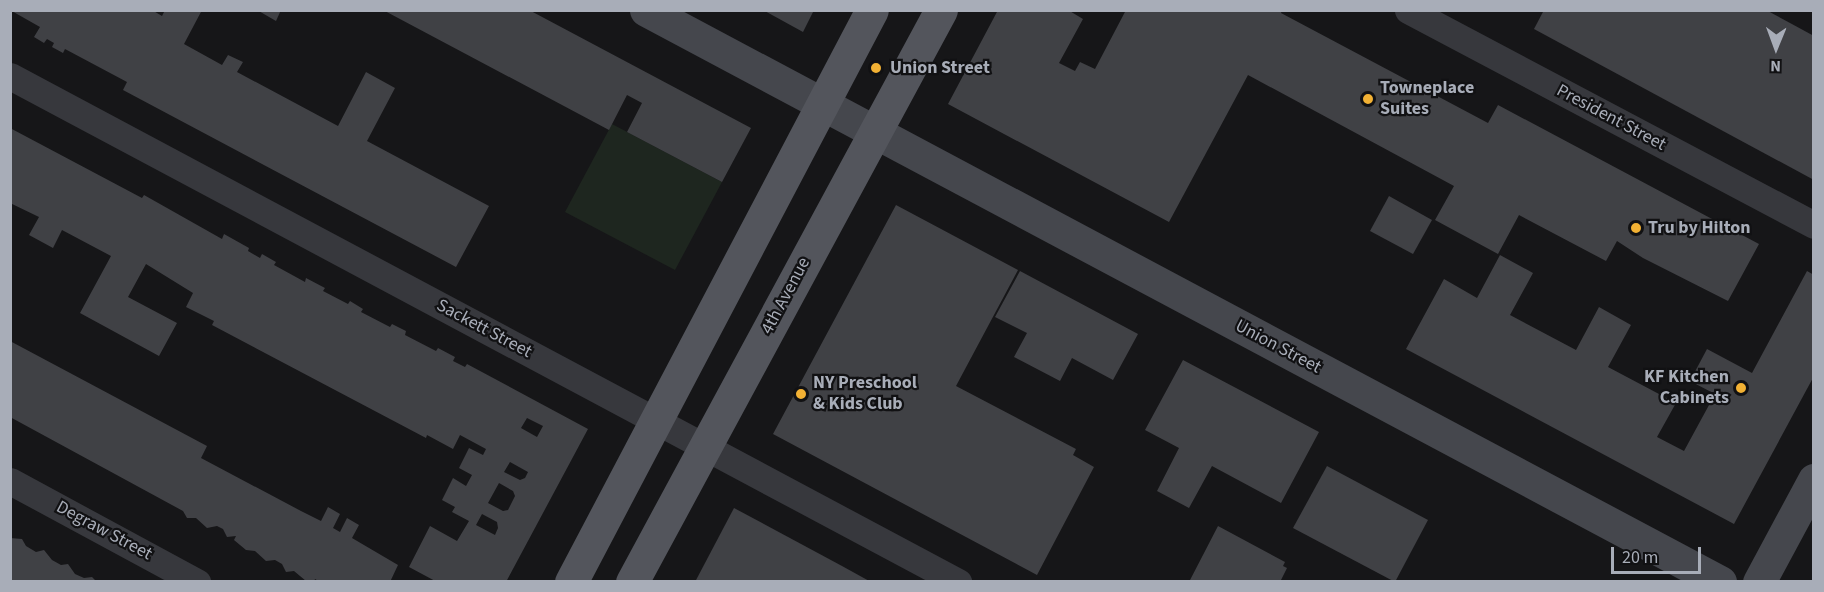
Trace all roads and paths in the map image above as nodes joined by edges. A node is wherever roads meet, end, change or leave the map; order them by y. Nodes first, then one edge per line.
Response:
1 (646, 10) edge
2 (872, 10) edge
3 (940, 10) edge
4 (1408, 10) edge
5 (10, 76) edge
6 (822, 105) junction
7 (875, 132) junction
8 (1814, 225) edge
9 (655, 420) junction
10 (705, 447) junction
11 (1814, 480) edge
12 (10, 481) edge
13 (197, 582) edge
14 (571, 582) edge
15 (632, 582) edge
16 (958, 582) edge
17 (1720, 582) edge
18 (1759, 582) edge

1 - 6 main road, Union Street
2 - 6 main road
3 - 7 main road, 4th Avenue
4 - 8 street, President Street
5 - 9 street, Sackett Street
6 - 7 main road, Union Street
6 - 9 main road
7 - 10 main road, 4th Avenue
7 - 17 main road, Union Street
9 - 10 street, Sackett Street
9 - 14 main road
10 - 15 main road, 4th Avenue
10 - 16 street, Sackett Street
11 - 18 main road
12 - 13 street, Degraw Street

